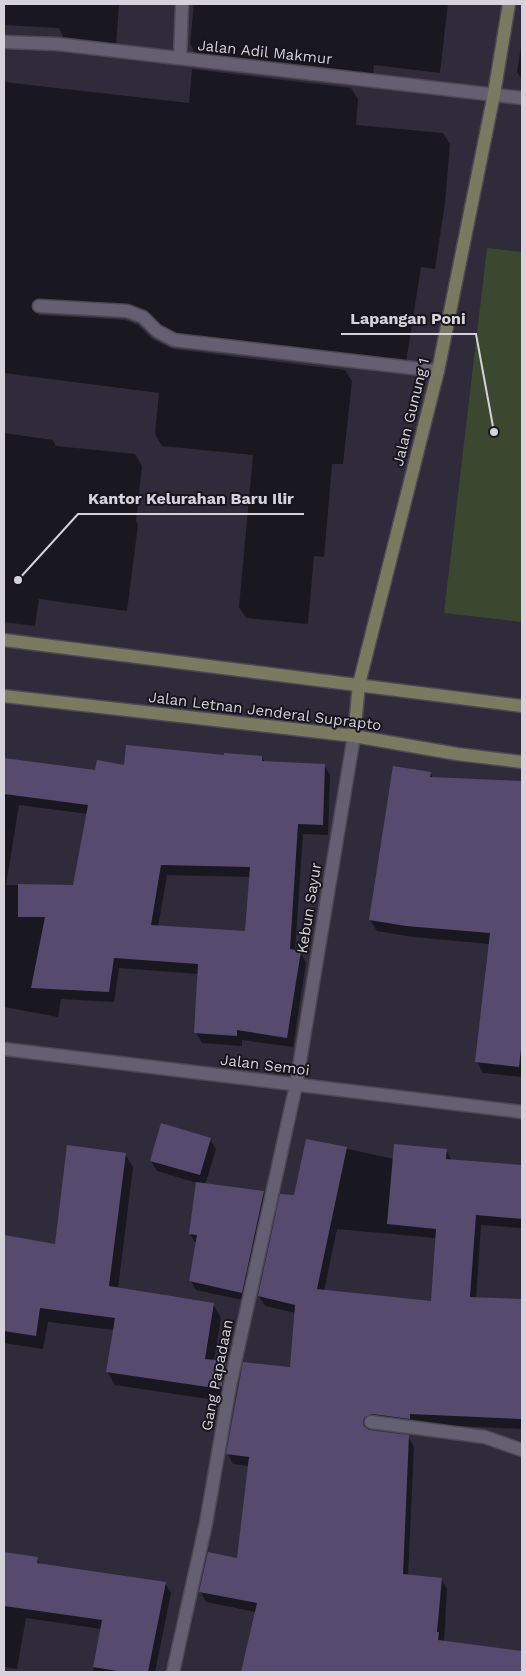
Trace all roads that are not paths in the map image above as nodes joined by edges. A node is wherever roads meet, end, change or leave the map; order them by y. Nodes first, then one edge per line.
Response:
1 (182, 4) edge
2 (509, 4) edge
3 (4, 42) edge
4 (180, 58) junction
5 (494, 94) junction
6 (522, 98) edge
7 (38, 306) dead end
8 (438, 371) junction
9 (4, 640) edge
10 (359, 684) junction
11 (4, 696) edge
12 (522, 706) edge
13 (354, 736) junction
14 (522, 762) edge
15 (4, 1049) edge
16 (296, 1085) junction
17 (522, 1112) edge
18 (371, 1422) dead end
19 (522, 1450) edge
20 (173, 1672) edge

1 - 4 street
2 - 5 main road, Jalan Gunung 1
3 - 4 street, Jalan Adil Makmur
4 - 5 street, Jalan Adil Makmur
5 - 6 street, Jalan Adil Makmur
5 - 8 main road, Jalan Gunung 1
7 - 8 street
8 - 10 main road, Jalan Gunung 1
9 - 10 main road
10 - 12 main road
10 - 13 main road, Jalan Gunung 1
11 - 13 main road, Jalan Letnan Jenderal Suprapto
13 - 14 main road, Jalan Letnan Jenderal Suprapto
13 - 16 street, Kebun Sayur
15 - 16 street, Jalan Semoi
16 - 17 street, Jalan Semoi
16 - 20 street, Gang Papadaan
18 - 19 street

